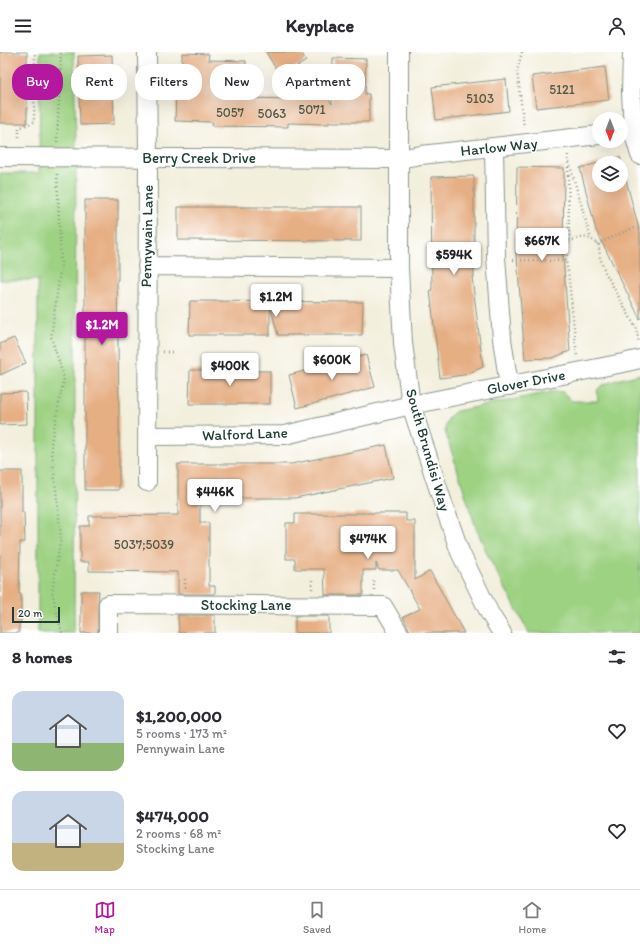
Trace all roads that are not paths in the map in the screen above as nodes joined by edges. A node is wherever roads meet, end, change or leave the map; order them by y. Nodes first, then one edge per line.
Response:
1 (147, 52) edge
2 (399, 52) edge
3 (632, 52) edge
4 (628, 122) edge
5 (628, 134) edge
6 (592, 136) edge
7 (494, 147) junction
8 (640, 155) edge
9 (0, 157) edge
10 (148, 157) junction
11 (399, 159) junction
12 (147, 266) junction
13 (399, 268) junction
14 (640, 359) edge
15 (509, 386) junction
16 (412, 405) junction
17 (147, 436) junction
18 (147, 482) dead end
19 (108, 633) edge
20 (399, 633) edge
21 (502, 633) edge

1 - 10 street, Pennywain Lane
2 - 11 street, South Brundisi Way
3 - 4 street
5 - 8 street
6 - 7 street, Harlow Way
7 - 11 street, Harlow Way
7 - 15 street
9 - 10 street, Berry Creek Drive
10 - 11 street, Berry Creek Drive
10 - 12 street, Pennywain Lane
11 - 13 street, South Brundisi Way
12 - 13 street
12 - 17 street, Pennywain Lane
13 - 16 street, South Brundisi Way
14 - 15 street, Glover Drive
15 - 16 street, Glover Drive
16 - 17 street, Walford Lane
16 - 21 street, South Brundisi Way
17 - 18 street, Pennywain Lane
19 - 20 street, Stocking Lane

